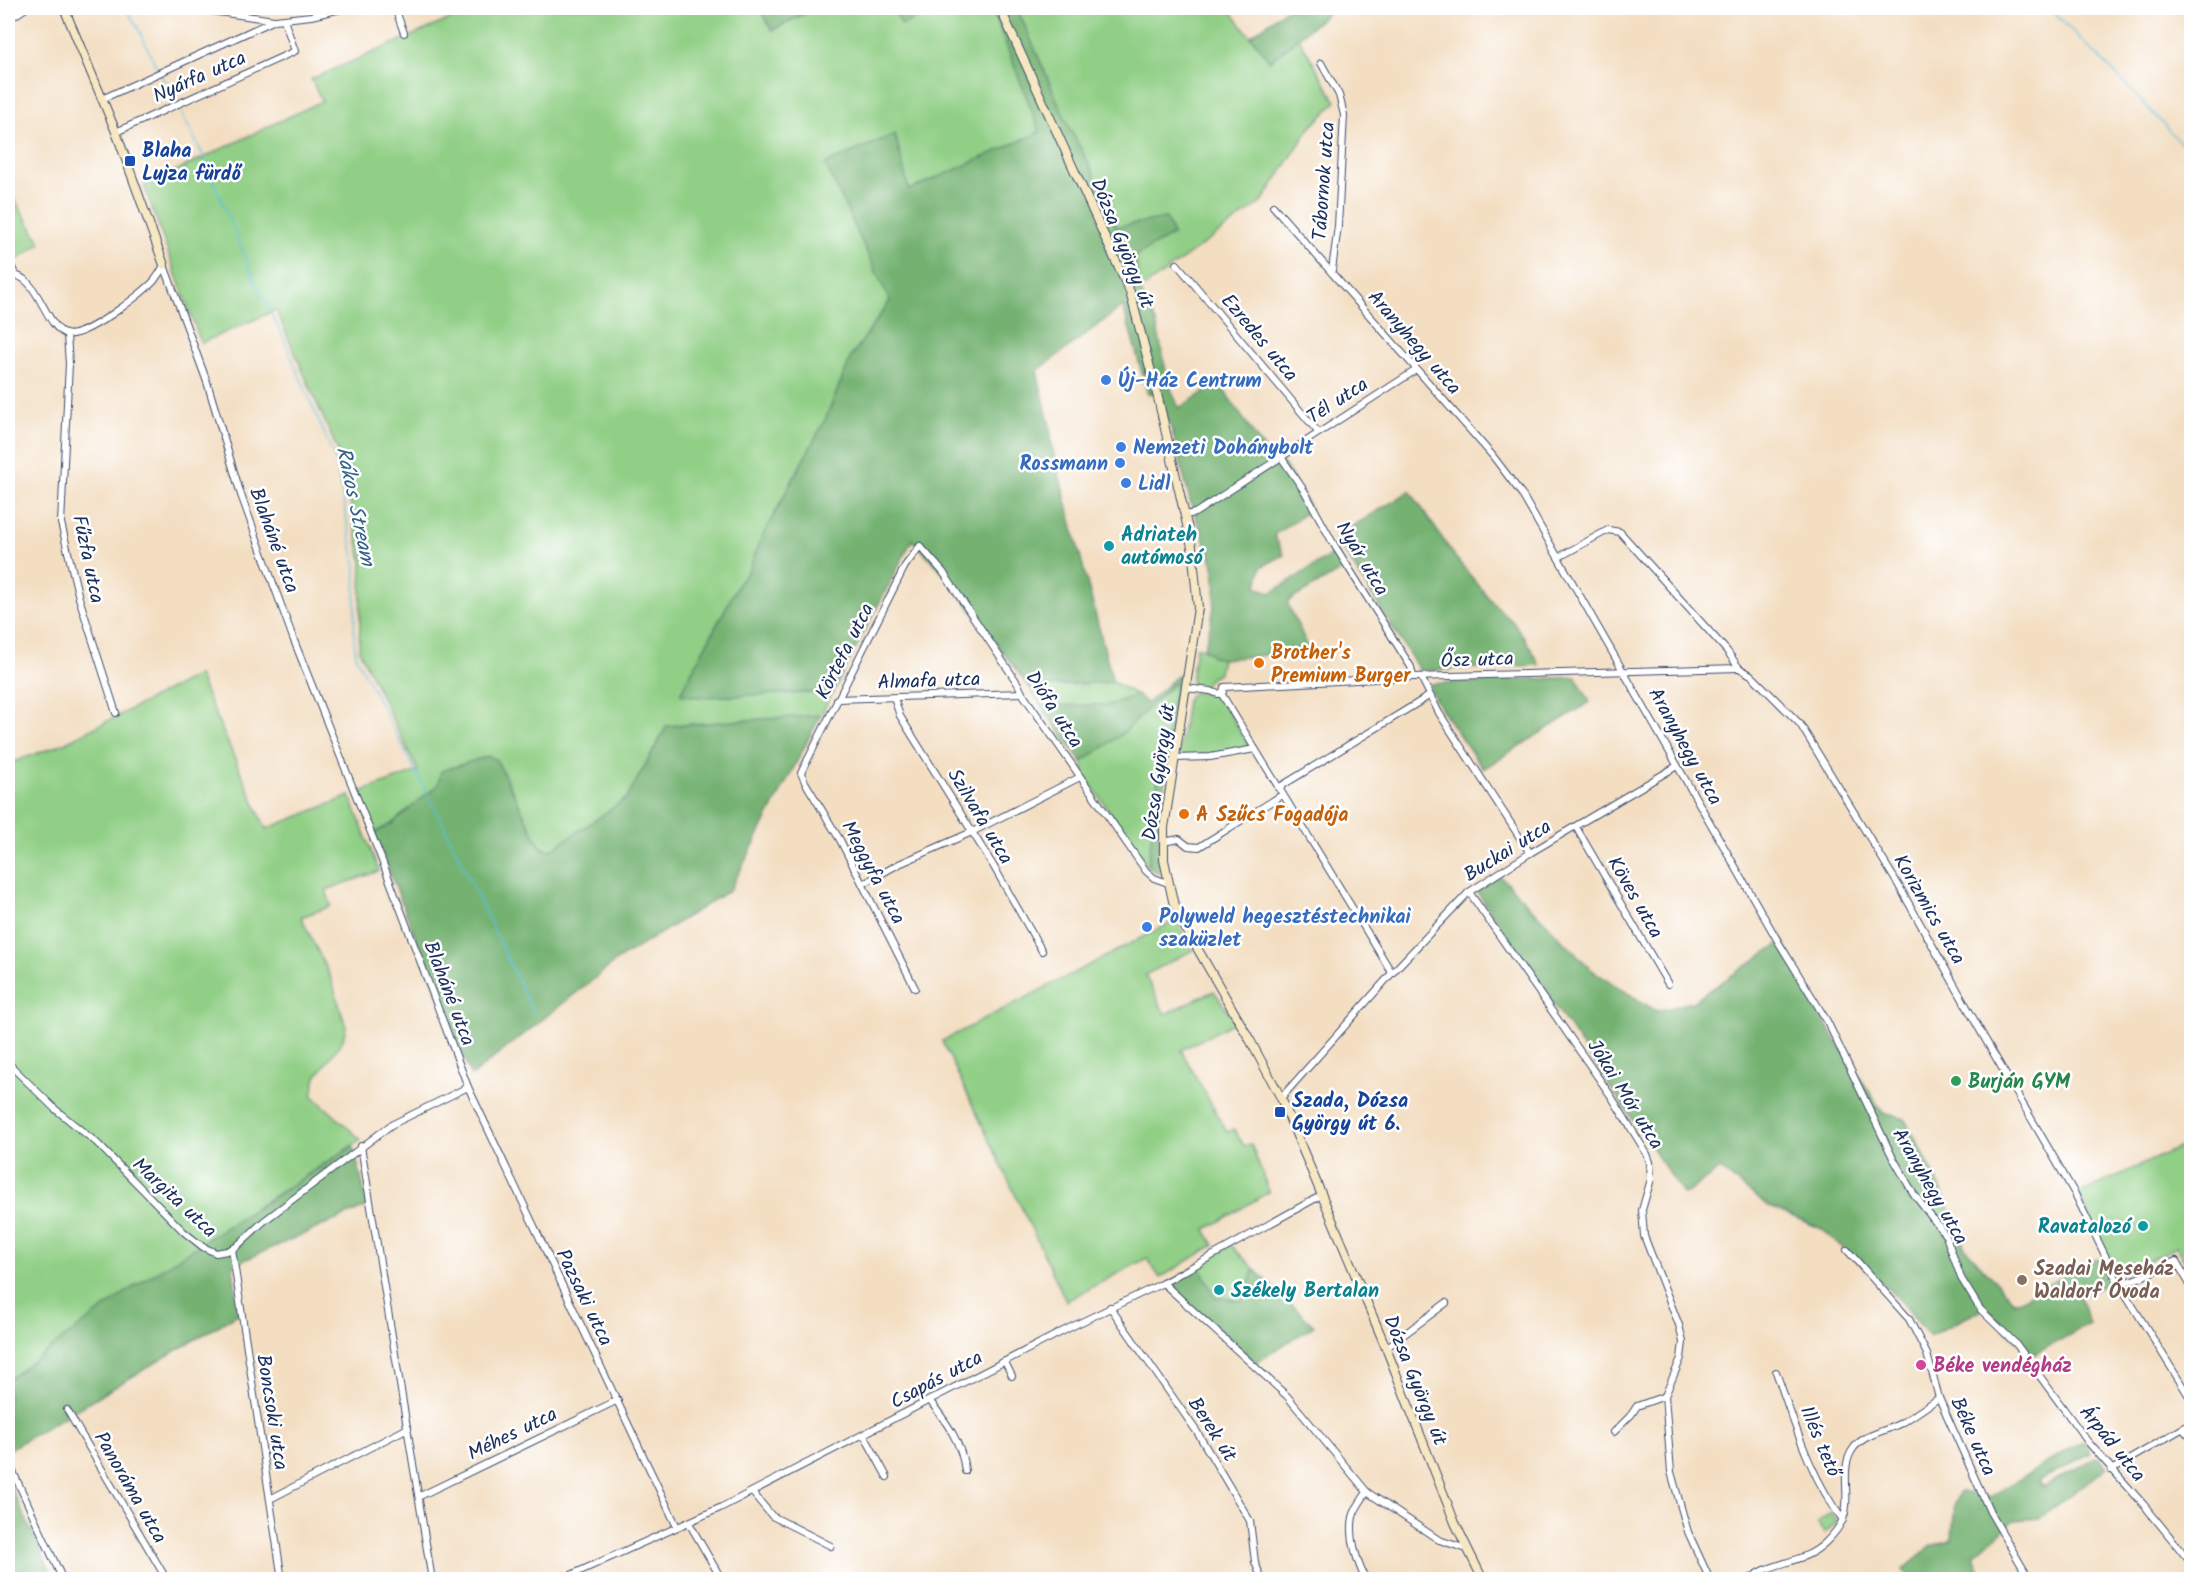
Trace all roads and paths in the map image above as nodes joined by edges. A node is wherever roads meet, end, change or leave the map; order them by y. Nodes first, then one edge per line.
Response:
1 (26, 8) edge
2 (64, 8) edge
3 (191, 8) edge
4 (345, 8) edge
5 (395, 8) edge
6 (1000, 8) edge
7 (8, 20) edge
8 (275, 20) junction
9 (284, 20) junction
10 (405, 33) dead end
11 (1321, 63) dead end
12 (102, 99) junction
13 (116, 132) junction
14 (1273, 206) dead end
15 (8, 259) edge
16 (1177, 264) dead end
17 (164, 265) junction
18 (1332, 270) junction
19 (11, 274) edge
20 (67, 335) junction
21 (1416, 370) junction
22 (1318, 432) junction
23 (1281, 457) junction
24 (1185, 515) junction
25 (920, 546) joint
26 (1559, 557) junction
27 (1739, 668) junction
28 (1625, 671) junction
29 (1417, 677) junction
30 (1186, 688) junction
31 (1022, 693) junction
32 (1221, 693) junction
33 (1429, 696) junction
34 (894, 698) junction
35 (837, 699) junction
36 (116, 713) dead end
37 (1255, 749) junction
38 (1174, 758) junction
39 (1677, 766) junction
40 (801, 773) joint
41 (1080, 777) junction
42 (1278, 789) junction
43 (1282, 795) junction
44 (1576, 827) junction
45 (972, 832) junction
46 (1163, 842) junction
47 (1530, 853) junction
48 (1168, 883) junction
49 (863, 884) junction
50 (1469, 892) junction
51 (1042, 951) dead end
52 (1392, 973) junction
53 (1668, 984) dead end
54 (915, 988) dead end
55 (8, 1063) edge
56 (465, 1080) joint
57 (468, 1087) junction
58 (1281, 1098) junction
59 (362, 1146) junction
60 (1320, 1196) junction
61 (232, 1249) junction
62 (1847, 1250) dead end
63 (1163, 1283) junction
64 (2119, 1284) junction
65 (2192, 1288) edge
66 (1446, 1304) dead end
67 (1110, 1307) junction
68 (2012, 1340) joint
69 (1386, 1348) junction
70 (1005, 1362) junction
71 (1776, 1372) dead end
72 (1012, 1376) dead end
73 (1665, 1396) junction
74 (1939, 1398) junction
75 (618, 1400) junction
76 (930, 1401) junction
77 (2192, 1401) edge
78 (67, 1410) dead end
79 (2192, 1423) edge
80 (408, 1428) junction
81 (2183, 1429) junction
82 (1614, 1432) dead end
83 (864, 1435) junction
84 (2192, 1438) edge
85 (8, 1461) edge
86 (2112, 1470) junction
87 (965, 1471) dead end
88 (887, 1477) dead end
89 (752, 1492) junction
90 (1367, 1492) junction
91 (420, 1496) junction
92 (270, 1499) junction
93 (701, 1517) junction
94 (1843, 1520) junction
95 (688, 1522) junction
96 (677, 1527) junction
97 (695, 1533) junction
98 (831, 1546) dead end
99 (1467, 1549) junction
100 (2192, 1564) edge
101 (564, 1579) edge
102 (63, 1580) edge
103 (166, 1580) edge
104 (282, 1580) edge
105 (432, 1580) edge
106 (722, 1580) edge
107 (1262, 1580) edge
108 (1366, 1580) edge
109 (1483, 1580) edge
110 (1710, 1580) edge
111 (1749, 1580) edge
112 (2030, 1580) edge

1 - 7 street
2 - 12 main road, Blaháné utca
3 - 8 street
4 - 9 street
5 - 10 street
6 - 24 main road, Dózsa György út
8 - 9 street
8 - 12 street
9 - 13 street, Nyárfa utca
11 - 18 street, Tábornok utca
12 - 13 main road, Blaháné utca
13 - 17 main road, Blaháné utca
14 - 18 street, Aranyhegy utca
15 - 19 street
16 - 22 street, Ezredes utca
17 - 20 street
17 - 56 street, Blaháné utca
18 - 21 street, Aranyhegy utca
19 - 20 street
20 - 36 street, Fűzfa utca
21 - 22 street, Tél utca
21 - 26 street, Aranyhegy utca
22 - 23 street, Tél utca
23 - 24 street, Tél utca
23 - 29 street, Nyár utca
24 - 30 main road, Dózsa György út
25 - 31 street, Diófa utca
25 - 35 street, Körtefa utca
26 - 27 street, Korizmics utca
26 - 28 street, Aranyhegy utca
27 - 28 street, Ősz utca
27 - 64 street, Korizmics utca
28 - 29 street, Ősz utca
28 - 39 street, Aranyhegy utca
29 - 32 street, Ősz utca
29 - 33 street, Nyár utca
30 - 32 street, Ősz utca
30 - 38 main road, Dózsa György út
31 - 34 street, Almafa utca
31 - 41 street, Diófa utca
32 - 37 street
33 - 42 street
33 - 47 street, Nyár utca
34 - 35 street, Almafa utca
34 - 45 street, Szilvafa utca
35 - 40 street, Körtefa utca
37 - 38 street
37 - 42 street
38 - 46 main road, Dózsa György út
39 - 44 street, Buckai utca
39 - 68 street, Aranyhegy utca
40 - 49 street, Meggyfa utca
41 - 45 street
41 - 48 street, Diófa utca
42 - 43 street
43 - 46 street
43 - 52 street
44 - 47 street, Buckai utca
44 - 53 street, Köves utca
45 - 49 street
45 - 51 street, Szilvafa utca
46 - 48 main road, Dózsa György út
47 - 50 street, Buckai utca
48 - 58 main road, Dózsa György út
49 - 54 street, Meggyfa utca
50 - 52 street, Buckai utca
50 - 73 street, Jókai Mór utca
52 - 58 street, Buckai utca
55 - 61 street, Margita utca
56 - 57 street, Pazsaki utca
57 - 59 street, Margita utca
57 - 75 street, Pazsaki utca
58 - 60 main road, Dózsa György út
59 - 61 street, Margita utca
59 - 80 street
60 - 63 street, Csapás utca
60 - 69 main road, Dózsa György út
61 - 92 street, Boncsoki utca
62 - 74 street, Béke utca
63 - 67 street, Csapás utca
63 - 90 street
64 - 65 street
64 - 77 street, Korizmics utca
66 - 69 street
67 - 70 street, Csapás utca
67 - 107 street, Berek út
68 - 86 street, Árpád utca
69 - 99 main road, Dózsa György út
70 - 72 street
70 - 76 street, Csapás utca
71 - 94 street, Illés tető
73 - 82 street
73 - 110 street, Jókai Mór utca
74 - 94 street
74 - 112 street, Béke utca
75 - 91 street, Méhes utca
75 - 96 street, Pazsaki utca
76 - 83 street, Csapás utca
76 - 87 street
78 - 103 street, Panoráma utca
79 - 81 street
80 - 91 street
80 - 92 street
81 - 84 street
81 - 86 street
83 - 88 street
83 - 89 street, Csapás utca
85 - 102 street
86 - 100 street, Árpád utca
89 - 93 street, Csapás utca
89 - 98 street
90 - 99 street
90 - 108 street
91 - 105 street
92 - 104 street, Boncsoki utca
93 - 95 street, Csapás utca
93 - 97 street
94 - 111 street
95 - 96 street, Csapás utca
95 - 97 street
96 - 101 street, Csapás utca
97 - 106 street
99 - 109 main road, Dózsa György út

